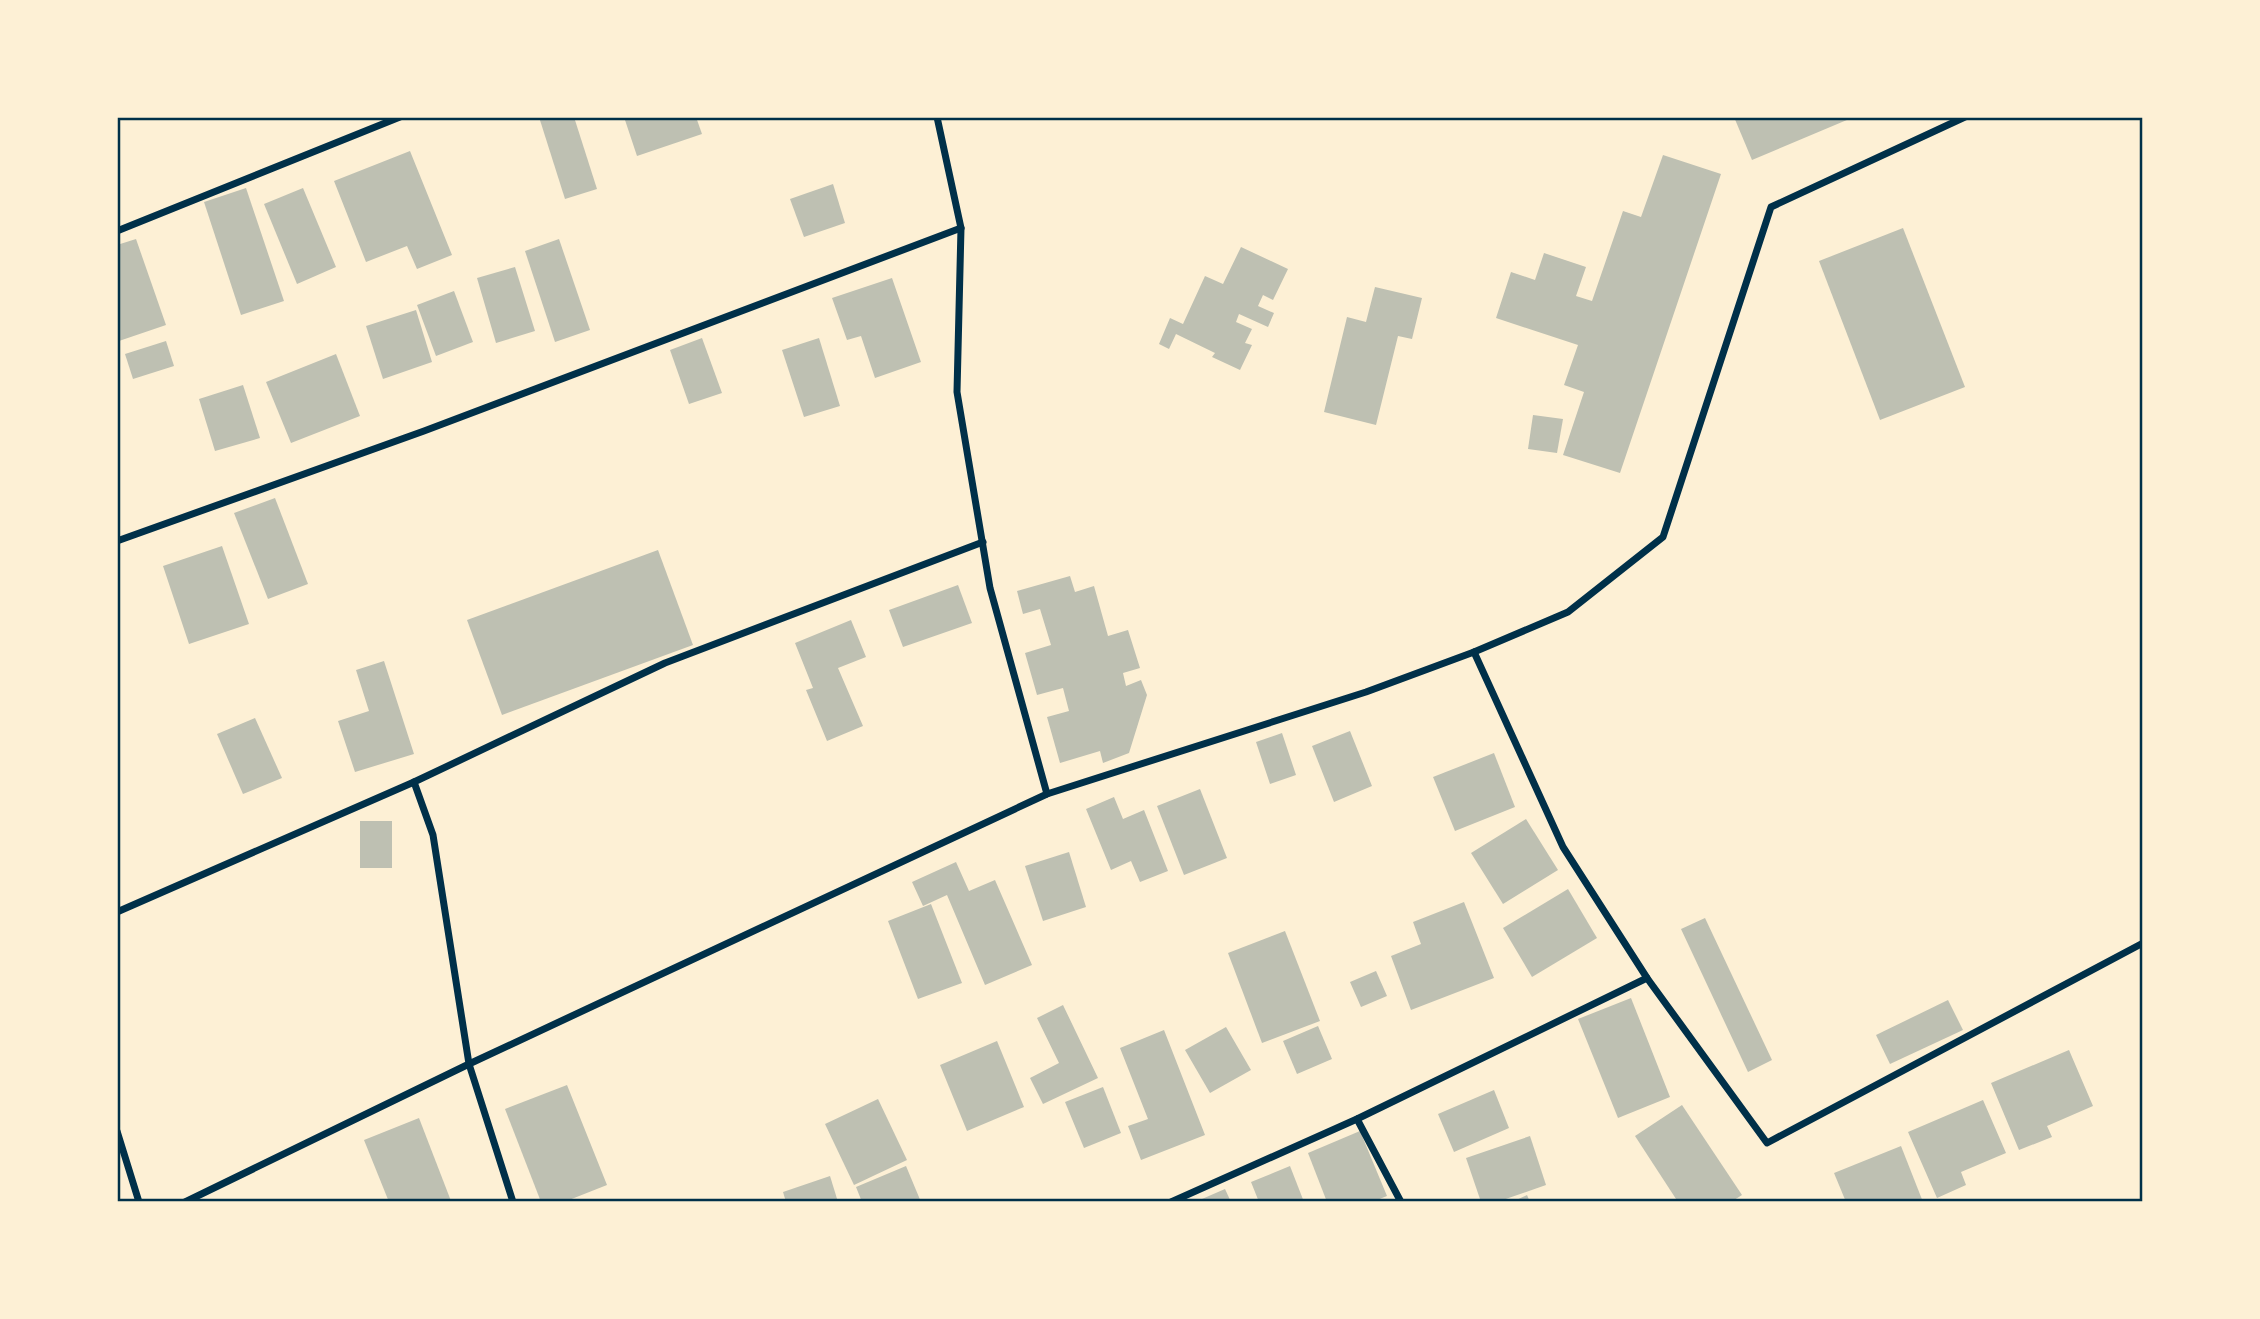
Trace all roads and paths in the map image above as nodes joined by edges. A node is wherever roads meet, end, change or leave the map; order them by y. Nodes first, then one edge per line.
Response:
1 (400, 117) edge
2 (937, 117) edge
3 (1965, 117) edge
4 (961, 228) junction
5 (117, 230) edge
6 (117, 541) edge
7 (983, 542) junction
8 (1474, 652) junction
9 (414, 782) junction
10 (1047, 794) junction
11 (117, 912) edge
12 (2143, 943) edge
13 (1647, 978) junction
14 (469, 1064) junction
15 (1357, 1119) junction
16 (117, 1131) edge
17 (139, 1202) edge
18 (185, 1202) edge
19 (513, 1202) edge
20 (1171, 1202) edge
21 (1401, 1202) edge

1 - 5 street
2 - 4 street
3 - 8 street
4 - 6 street
4 - 7 street
7 - 9 street
7 - 10 street
8 - 10 street
8 - 13 street
9 - 11 street
9 - 14 street
10 - 14 street
12 - 13 street
13 - 15 street
14 - 18 street
14 - 19 street
15 - 20 street
15 - 21 street
16 - 17 street

